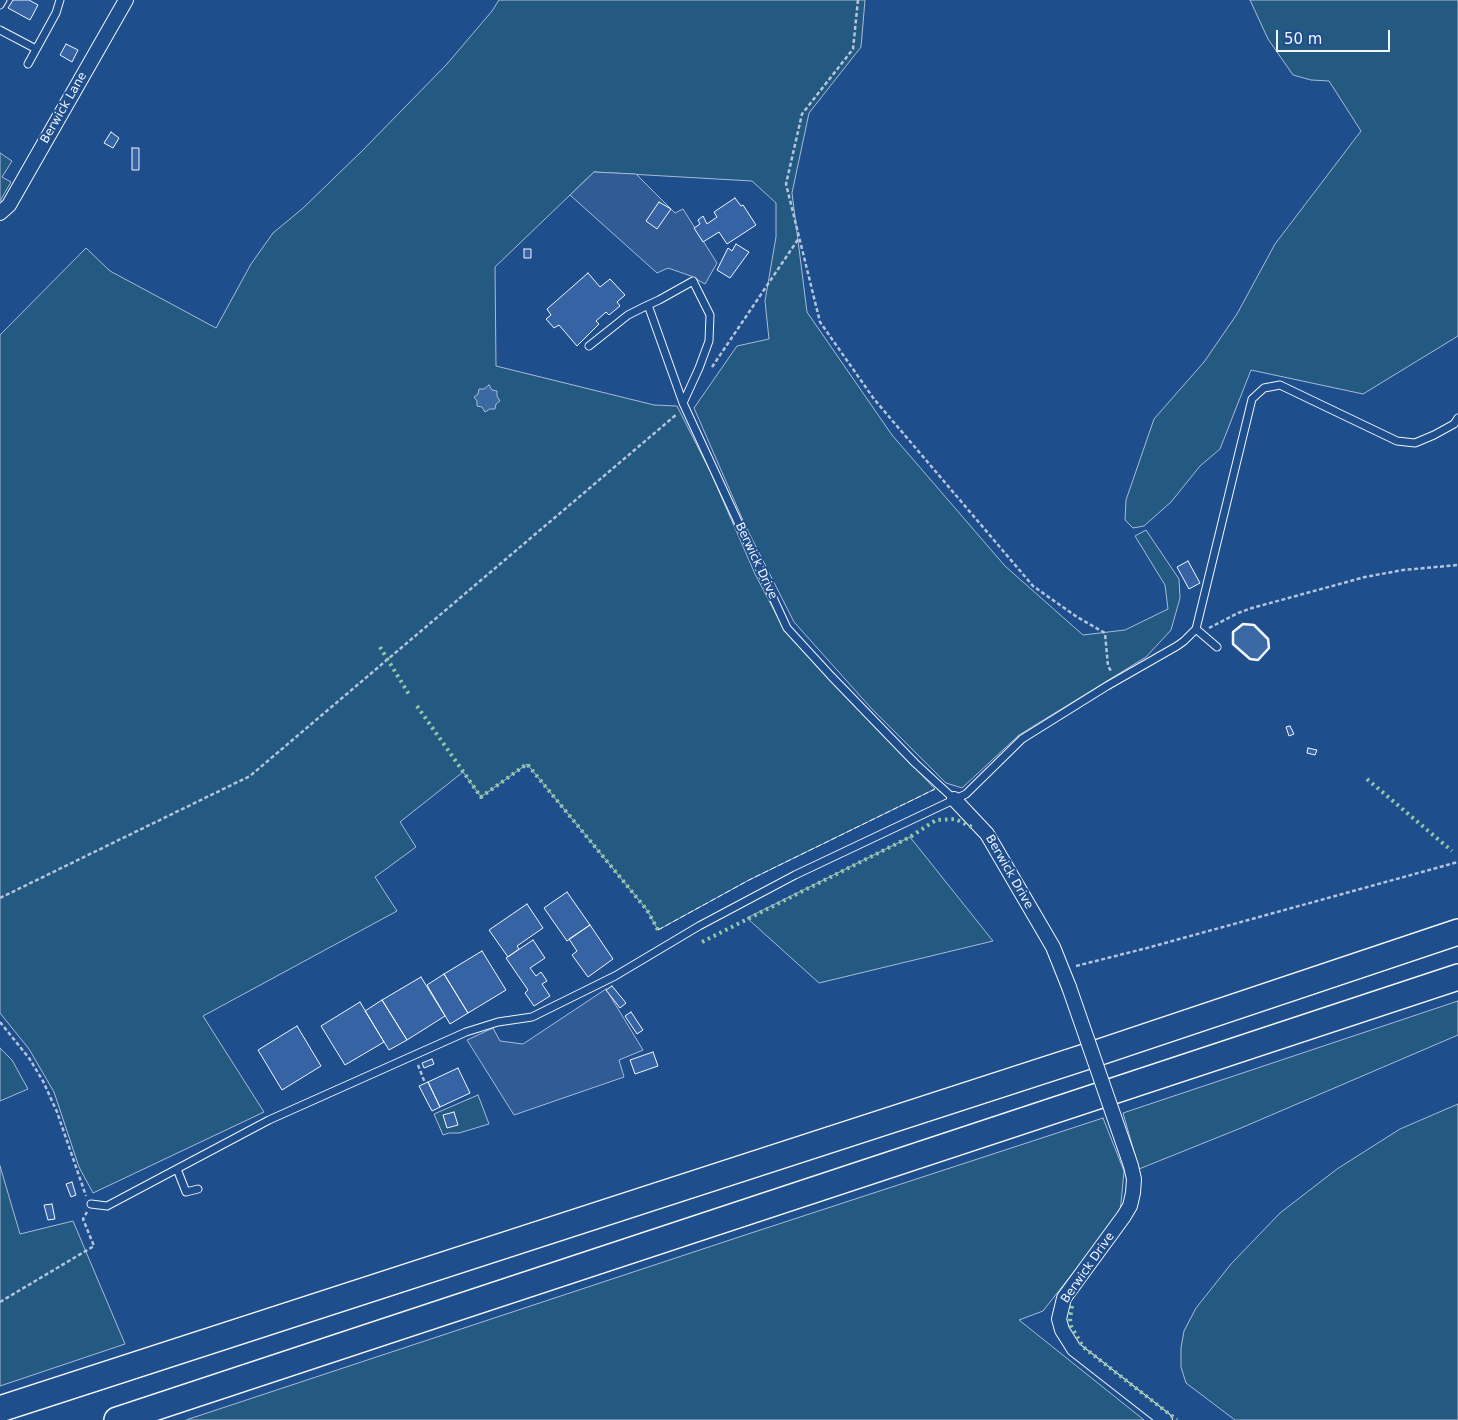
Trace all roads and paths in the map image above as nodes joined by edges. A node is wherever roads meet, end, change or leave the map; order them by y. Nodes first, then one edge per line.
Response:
1 (3, 0) edge
2 (60, 0) edge
3 (126, 0) edge
4 (858, 0) edge
5 (0, 5) edge
6 (0, 30) edge
7 (36, 49) junction
8 (28, 64) dead end
9 (0, 213) edge
10 (800, 238) junction
11 (648, 304) junction
12 (589, 346) dead end
13 (707, 374) dead end
14 (684, 405) junction
15 (1458, 418) edge
16 (1458, 565) edge
17 (1196, 629) junction
18 (1203, 635) junction
19 (1217, 647) dead end
20 (1116, 681) junction
21 (954, 799) junction
22 (1458, 862) edge
23 (0, 898) edge
24 (1458, 932) edge
25 (1063, 970) junction
26 (1458, 977) edge
27 (0, 1022) edge
28 (414, 1054) junction
29 (426, 1083) dead end
30 (178, 1169) junction
31 (198, 1189) dead end
32 (91, 1204) junction
33 (0, 1302) edge
34 (0, 1409) edge
35 (117, 1420) edge
36 (1164, 1420) edge

1 - 5 lane
2 - 7 lane
3 - 9 street, Berwick Lane
4 - 10 path
6 - 7 lane
7 - 8 lane
10 - 13 path
10 - 20 path
11 - 12 lane
11 - 14 lane, Berwick Drive
11 - 14 lane
14 - 21 lane, Berwick Drive
14 - 23 path
15 - 17 lane
16 - 18 path
17 - 18 lane
17 - 20 lane
18 - 19 lane
20 - 21 lane
21 - 25 street, Berwick Drive
21 - 28 lane
22 - 25 path
24 - 34 highway
25 - 36 street, Berwick Drive, bridge
26 - 35 highway
27 - 32 path
28 - 29 path
28 - 30 lane
30 - 31 lane
30 - 32 lane
32 - 33 path

